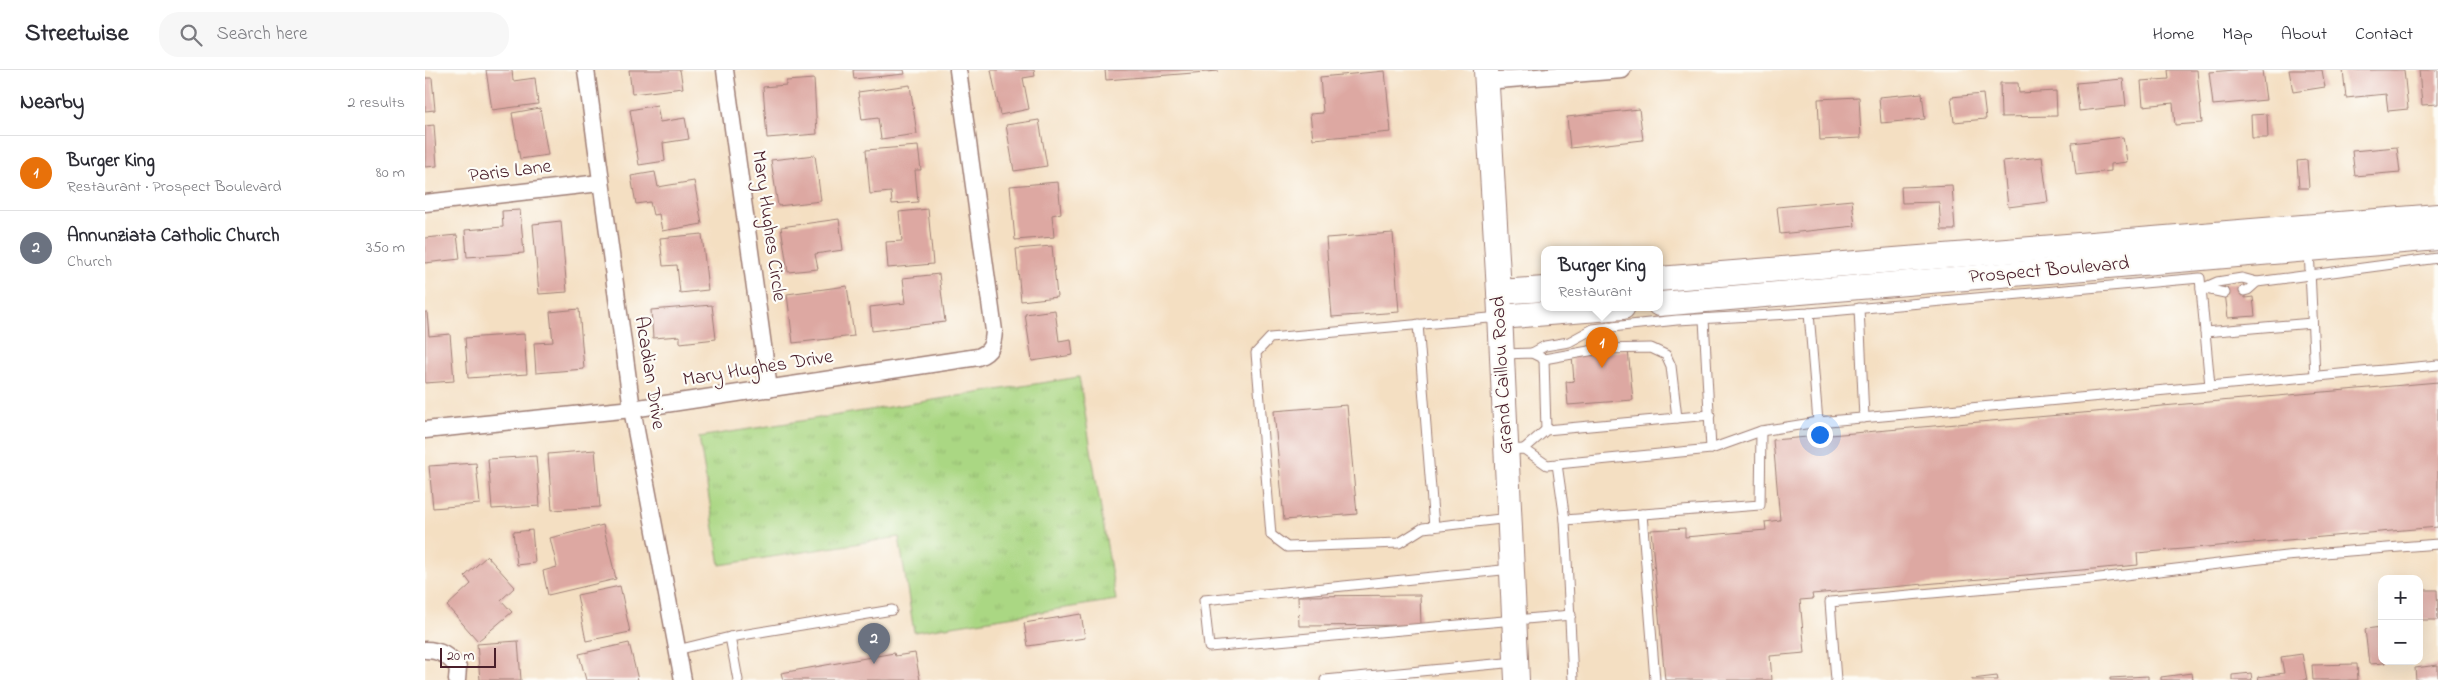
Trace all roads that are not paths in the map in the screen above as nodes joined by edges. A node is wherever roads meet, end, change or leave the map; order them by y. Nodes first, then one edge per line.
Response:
1 (586, 70) edge
2 (725, 70) edge
3 (958, 70) edge
4 (1622, 70) edge
5 (1486, 76) edge
6 (601, 182) junction
7 (425, 203) edge
8 (2437, 242) edge
9 (2309, 249) junction
10 (2199, 268) junction
11 (2310, 274) junction
12 (1663, 279) edge
13 (2257, 282) junction
14 (1541, 289) edge
15 (1955, 289) junction
16 (2203, 289) junction
17 (2244, 291) dead end
18 (1499, 292) junction
19 (2225, 294) dead end
20 (1663, 304) edge
21 (1748, 307) junction
22 (1859, 308) junction
23 (1612, 311) edge
24 (1809, 314) junction
25 (1500, 317) junction
26 (1591, 319) junction
27 (1704, 319) junction
28 (2312, 323) junction
29 (1419, 324) junction
30 (2205, 332) junction
31 (1532, 353) junction
32 (1502, 354) junction
33 (1543, 359) junction
34 (2438, 366) edge
35 (2315, 377) junction
36 (2210, 386) junction
37 (769, 389) junction
38 (632, 409) junction
39 (1710, 415) junction
40 (1677, 418) junction
41 (1864, 418) junction
42 (1818, 422) junction
43 (425, 430) edge
44 (1546, 430) junction
45 (1761, 431) junction
46 (1515, 449) junction
47 (1711, 449) junction
48 (1557, 464) junction
49 (1642, 514) junction
50 (1510, 518) junction
51 (1565, 520) junction
52 (1433, 527) junction
53 (2438, 544) edge
54 (1512, 569) junction
55 (892, 610) dead end
56 (1571, 615) junction
57 (1515, 622) junction
58 (730, 637) junction
59 (425, 650) edge
60 (677, 650) junction
61 (1517, 671) edge
62 (457, 680) edge
63 (683, 680) edge
64 (738, 680) edge
65 (1325, 680) edge
66 (1573, 680) edge
67 (1655, 680) edge
68 (1836, 680) edge

1 - 6 street, Acadian Drive
2 - 37 street, Mary Hughes Circle
3 - 37 street, Mary Hughes Drive
4 - 5 street
5 - 18 main road, Grand Caillou Road
6 - 7 street, Paris Lane
6 - 38 street, Acadian Drive
8 - 9 main road, Prospect Boulevard
8 - 11 lane
8 - 12 main road, Prospect Boulevard
9 - 10 main road, Prospect Boulevard
9 - 11 lane
10 - 15 main road, Prospect Boulevard
10 - 16 lane
11 - 13 lane
11 - 28 lane
13 - 16 lane
13 - 17 lane
14 - 18 main road
15 - 21 main road, Prospect Boulevard
15 - 22 lane
16 - 19 lane
16 - 30 lane
18 - 25 main road, Grand Caillou Road
20 - 21 main road, Prospect Boulevard
21 - 24 lane
21 - 27 lane
22 - 24 lane
22 - 41 lane
23 - 26 main road
24 - 42 lane
25 - 26 main road
25 - 29 lane
25 - 32 main road, Grand Caillou Road
26 - 27 lane
26 - 31 lane
27 - 39 lane
28 - 30 lane
28 - 35 lane
29 - 52 lane
29 - 52 lane
30 - 36 lane
31 - 32 lane
31 - 33 lane
32 - 46 main road, Grand Caillou Road
33 - 40 lane
33 - 44 lane
34 - 35 lane
35 - 36 lane
36 - 41 lane
37 - 38 street, Mary Hughes Drive
38 - 43 street, Mary Hughes Drive
38 - 60 street, Acadian Drive
39 - 40 lane
39 - 47 lane
40 - 44 lane
41 - 42 lane
42 - 45 lane
44 - 46 lane
45 - 47 lane
45 - 49 lane
46 - 48 lane
46 - 50 main road, Grand Caillou Road
47 - 48 lane
48 - 51 lane
49 - 51 lane
49 - 67 lane
50 - 52 lane
50 - 54 main road, Grand Caillou Road
51 - 56 lane
53 - 68 lane
54 - 57 main road, Grand Caillou Road
54 - 57 lane
55 - 58 lane
56 - 57 lane
56 - 66 lane
57 - 61 main road, Grand Caillou Road
58 - 60 lane
58 - 64 lane
59 - 62 street
60 - 63 street, Acadian Drive
61 - 65 lane

